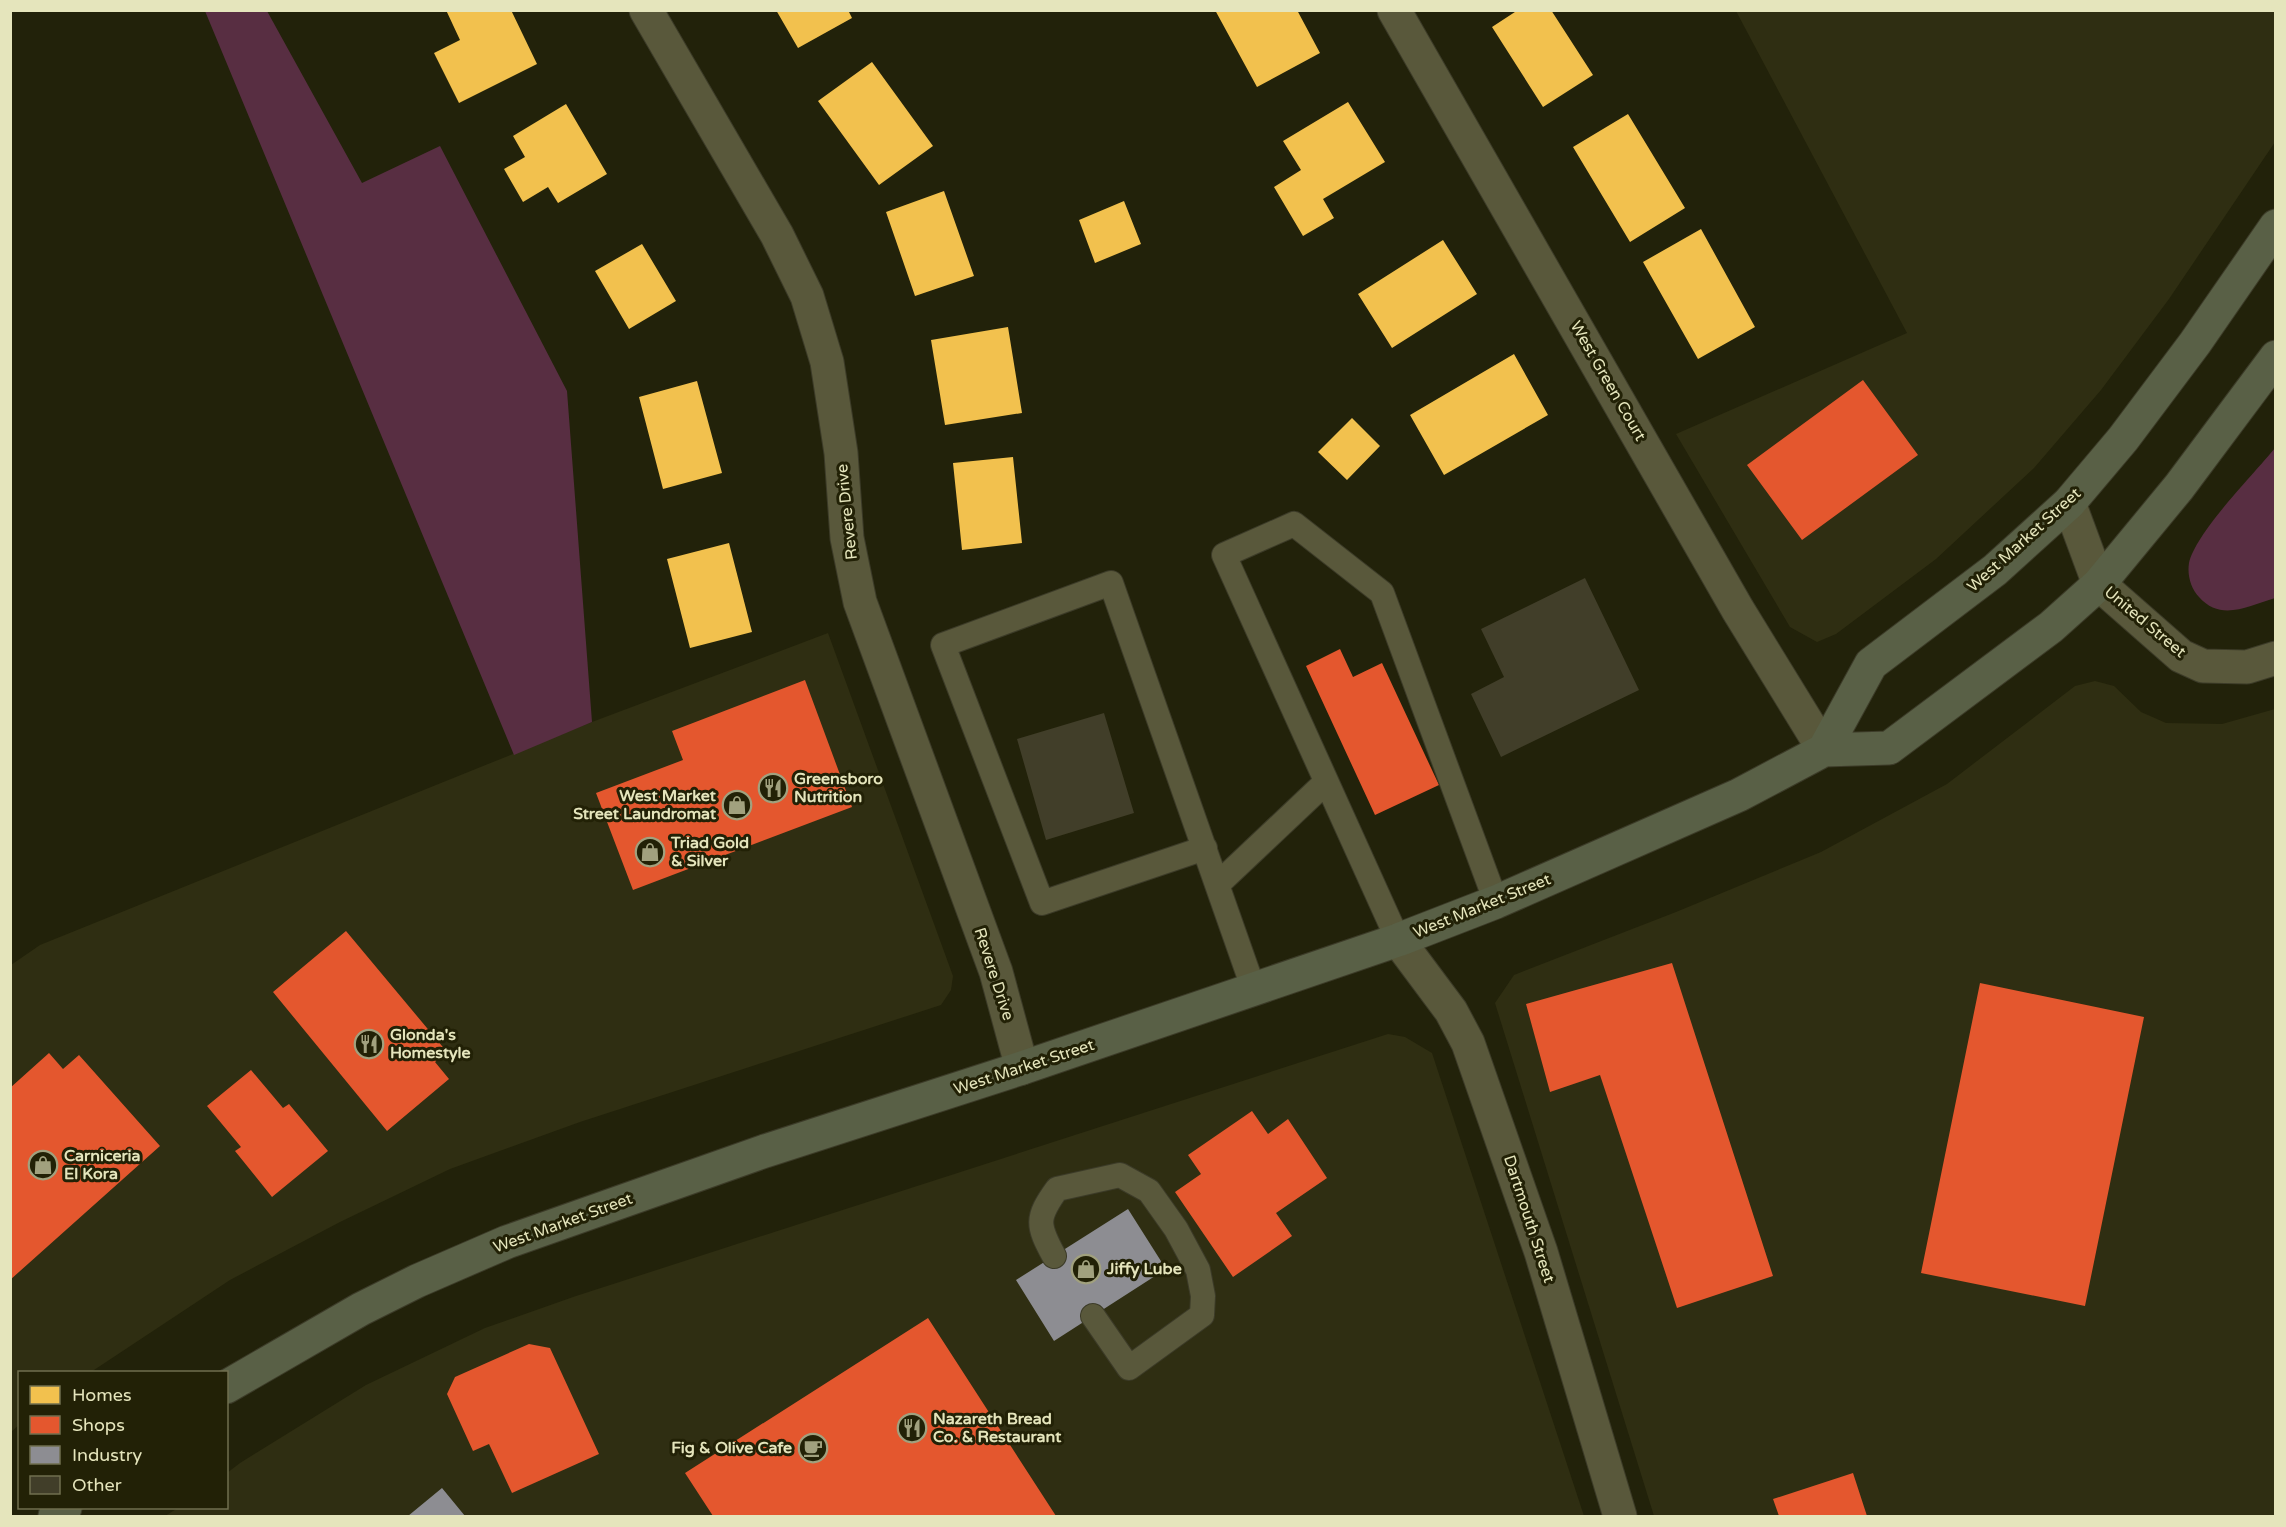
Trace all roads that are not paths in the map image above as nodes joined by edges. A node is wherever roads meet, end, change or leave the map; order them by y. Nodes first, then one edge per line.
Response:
1 (646, 10) edge
2 (1394, 10) edge
3 (2276, 226) edge
4 (2276, 357) edge
5 (2069, 503) junction
6 (2098, 584) junction
7 (2276, 658) edge
8 (1824, 750) junction
9 (1326, 782) junction
10 (1204, 848) junction
11 (1218, 884) junction
12 (1496, 902) junction
13 (1398, 940) junction
14 (1254, 990) junction
15 (1022, 1068) junction
16 (1054, 1256) dead end
17 (1093, 1316) dead end
18 (228, 1386) edge
19 (1620, 1516) edge

1 - 15 street, Revere Drive
2 - 8 street, West Green Court
3 - 5 main road, West Market Street
4 - 6 main road, West Market Street
5 - 6 street, United Street
5 - 8 main road, West Market Street
6 - 7 street, United Street
6 - 8 main road, West Market Street
8 - 12 main road, West Market Street
9 - 11 lane
9 - 12 lane
9 - 13 lane
10 - 10 lane
10 - 11 lane
11 - 14 lane
12 - 13 main road, West Market Street
13 - 14 main road, West Market Street
13 - 19 street, Dartmouth Street
14 - 15 main road, West Market Street
15 - 18 main road, West Market Street
16 - 17 lane

